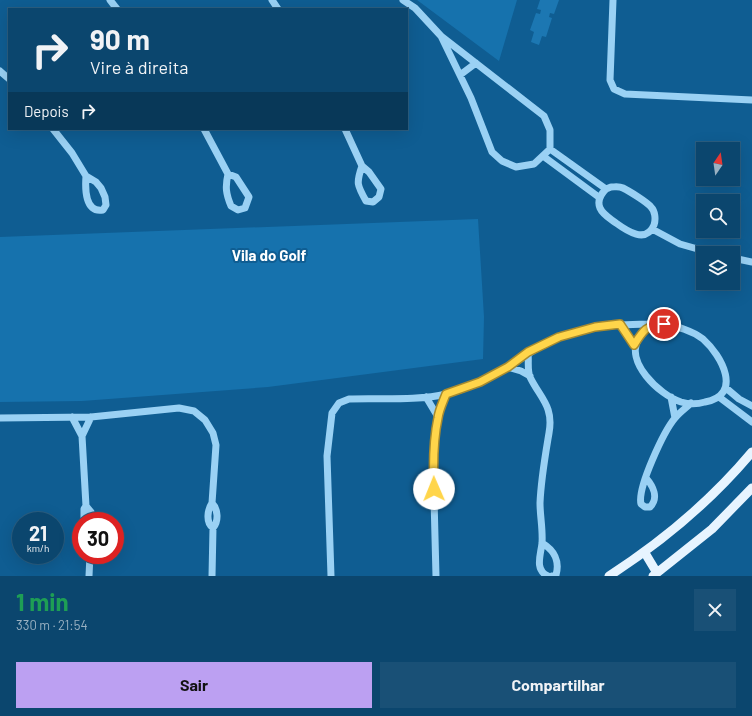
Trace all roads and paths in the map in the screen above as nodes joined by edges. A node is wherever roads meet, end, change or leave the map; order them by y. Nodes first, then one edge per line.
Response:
1 (110, 0) edge
2 (403, 0) edge
3 (613, 0) edge
4 (116, 8) edge
5 (441, 36) junction
6 (476, 63) junction
7 (0, 71) edge
8 (460, 75) junction
9 (8, 78) edge
10 (752, 100) edge
11 (54, 130) edge
12 (205, 130) edge
13 (345, 130) edge
14 (550, 149) junction
15 (542, 156) junction
16 (362, 166) junction
17 (228, 174) junction
18 (86, 176) junction
19 (606, 189) junction
20 (600, 198) junction
21 (652, 229) junction
22 (696, 248) edge
23 (740, 259) edge
24 (752, 262) edge
25 (620, 324) junction
26 (664, 324) junction
27 (634, 345) junction
28 (528, 352) junction
29 (508, 367) junction
30 (530, 376) junction
31 (726, 388) junction
32 (446, 394) junction
33 (426, 397) junction
34 (719, 397) junction
35 (671, 398) junction
36 (691, 403) junction
37 (752, 406) edge
38 (438, 416) junction
39 (91, 417) junction
40 (0, 418) edge
41 (72, 418) junction
42 (675, 418) junction
43 (752, 422) edge
44 (82, 436) junction
45 (752, 452) edge
46 (646, 478) dead end
47 (752, 488) edge
48 (86, 506) junction
49 (84, 512) edge
50 (91, 512) edge
51 (542, 543) junction
52 (644, 553) junction
53 (90, 564) edge
54 (655, 575) edge
55 (89, 576) edge
56 (212, 576) edge
57 (332, 576) edge
58 (436, 576) edge
59 (548, 576) edge
60 (552, 576) edge
61 (609, 576) edge

1 - 4 street
2 - 5 street
3 - 10 street
5 - 6 street
5 - 8 street
6 - 8 street
6 - 14 street
7 - 9 street
8 - 15 street
11 - 18 street
12 - 17 street
13 - 16 street
14 - 15 street
14 - 19 street
15 - 20 street
16 - 16 street
17 - 17 street
18 - 18 street
19 - 20 street
19 - 21 street
20 - 21 street
21 - 22 street
23 - 24 street
25 - 26 street
25 - 27 street
25 - 28 street
26 - 27 street
26 - 31 street
27 - 35 street
28 - 29 street
28 - 30 street
29 - 30 street
29 - 32 street
30 - 51 street
31 - 34 street
31 - 37 street
32 - 33 street
32 - 38 street
33 - 38 street
33 - 57 street
34 - 36 street
34 - 43 street
35 - 36 street
35 - 42 street
36 - 42 street
38 - 58 street
39 - 41 street
39 - 44 street
39 - 56 street
40 - 41 street
41 - 44 street
42 - 46 street
44 - 48 street
45 - 52 main road
47 - 54 main road
48 - 49 street
48 - 50 street
51 - 59 street
51 - 60 street
52 - 54 main road
52 - 61 main road
53 - 55 street

